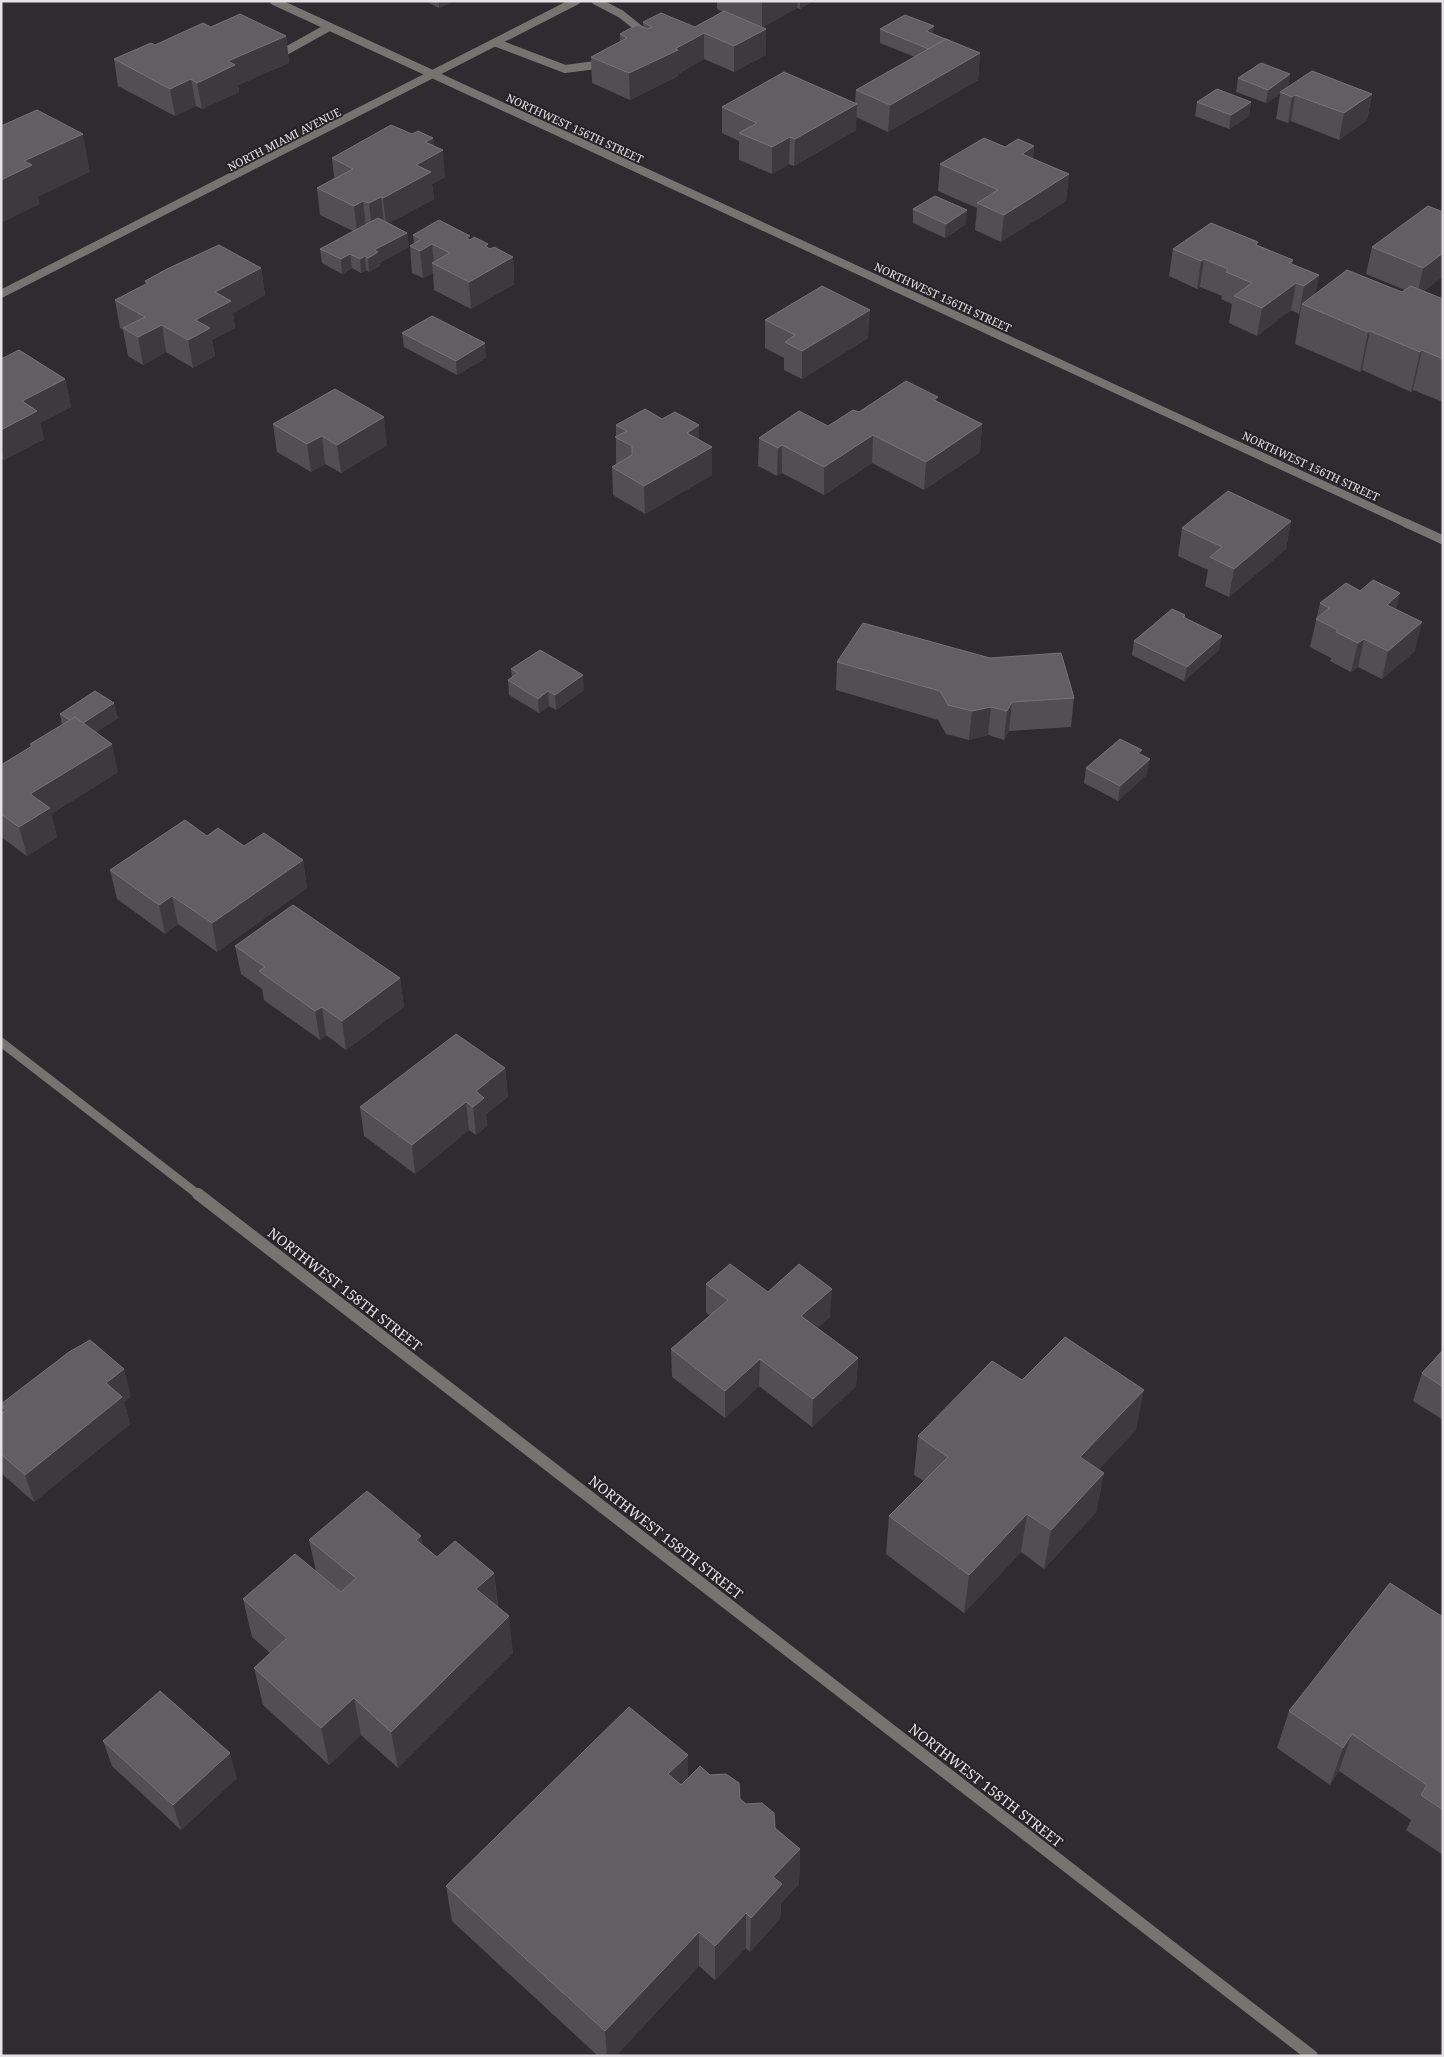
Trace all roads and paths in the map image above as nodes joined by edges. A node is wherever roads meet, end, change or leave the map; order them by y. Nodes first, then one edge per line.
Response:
1 (274, 1) edge
2 (576, 1) edge
3 (596, 1) edge
4 (330, 27) junction
5 (644, 38) edge
6 (497, 42) junction
7 (286, 51) edge
8 (613, 59) edge
9 (433, 75) junction
10 (1, 294) edge
11 (1443, 540) edge
12 (1, 1042) edge
13 (1312, 2056) edge

1 - 4 street, NORTHWEST 156TH STREET
2 - 6 street, NORTH MIAMI AVENUE
3 - 5 street
4 - 7 street
4 - 9 street, NORTHWEST 156TH STREET
6 - 8 street
6 - 9 street, NORTH MIAMI AVENUE
9 - 10 street, NORTH MIAMI AVENUE
9 - 11 street, NORTHWEST 156TH STREET
12 - 13 street, NORTHWEST 158TH STREET

